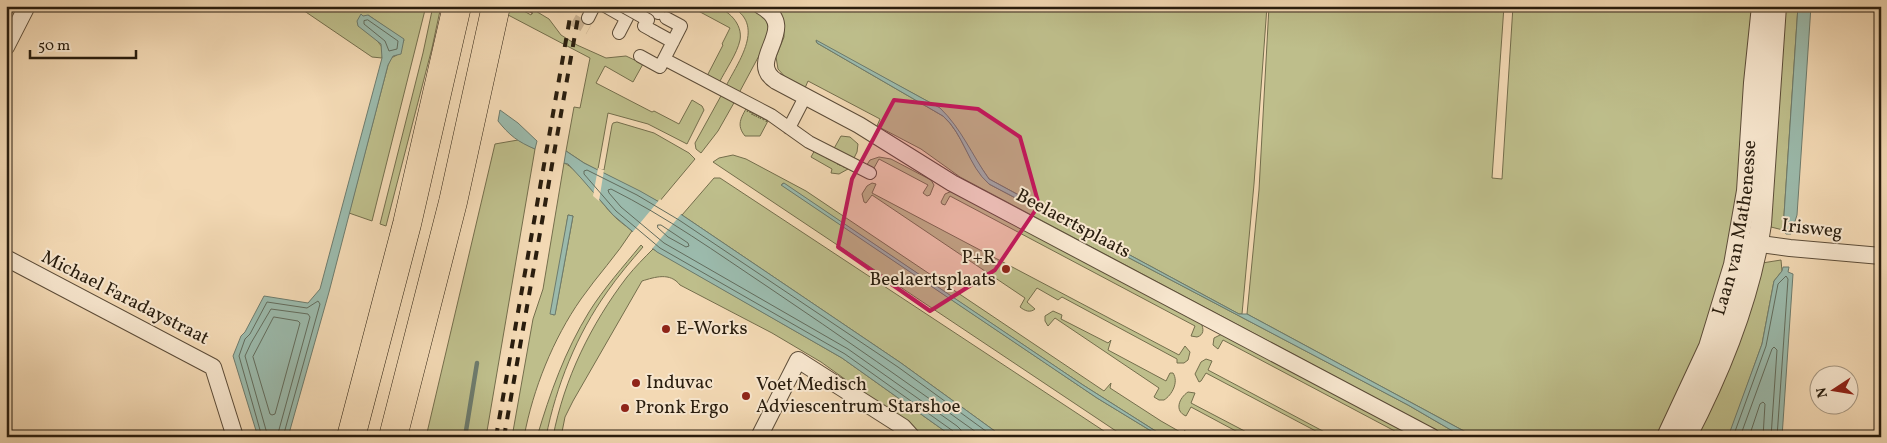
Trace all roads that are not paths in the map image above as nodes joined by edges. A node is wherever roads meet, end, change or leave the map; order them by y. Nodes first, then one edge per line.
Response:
1 (27, 6) edge
2 (457, 6) edge
3 (496, 6) edge
4 (605, 6) edge
5 (633, 6) edge
6 (644, 6) edge
7 (761, 6) edge
8 (1762, 6) edge
9 (1776, 6) edge
10 (624, 12) edge
11 (665, 16) junction
12 (619, 33) dead end
13 (656, 33) junction
14 (673, 42) junction
15 (6, 47) edge
16 (640, 56) dead end
17 (664, 59) junction
18 (805, 97) junction
19 (789, 128) junction
20 (466, 143) junction
21 (870, 173) dead end
22 (1748, 242) junction
23 (1881, 256) edge
24 (6, 258) edge
25 (235, 437) edge
26 (351, 437) edge
27 (394, 437) edge
28 (412, 437) edge
29 (759, 437) edge
30 (912, 437) edge
31 (1432, 437) edge
32 (1667, 437) edge
33 (1686, 437) edge

1 - 15 street
2 - 26 highway
3 - 20 highway
4 - 10 street
5 - 10 street
6 - 11 street
7 - 18 street, Beelaertsplaats
8 - 22 street, Laan van Mathenesse
9 - 22 street, Laan van Mathenesse
10 - 12 street
10 - 13 street, bridge
11 - 13 street
11 - 14 street
13 - 14 street
14 - 17 street
16 - 17 street
17 - 19 street
18 - 19 street
18 - 31 street, Beelaertsplaats
19 - 21 street
20 - 27 highway
20 - 28 highway
22 - 23 street, Irisweg
22 - 32 street, Laan van Mathenesse
22 - 33 street, Laan van Mathenesse
24 - 25 street, Michael Faradaystraat
29 - 30 street

